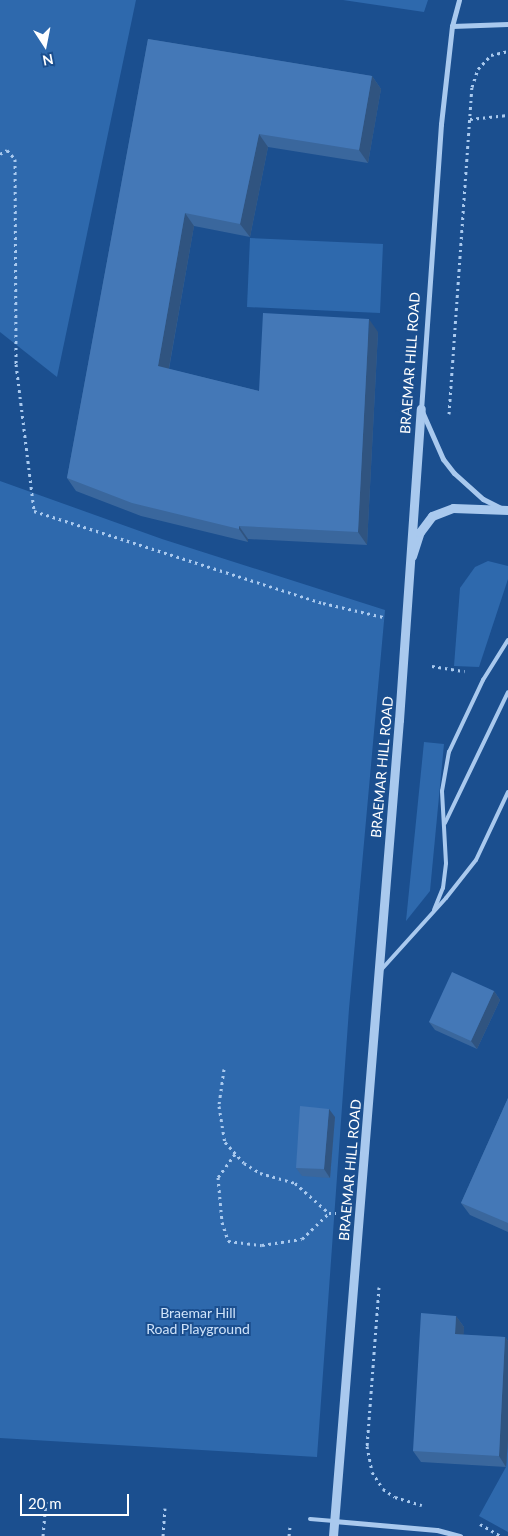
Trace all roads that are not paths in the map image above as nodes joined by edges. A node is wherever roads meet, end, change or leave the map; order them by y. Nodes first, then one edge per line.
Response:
1 (459, 0) edge
2 (508, 24) edge
3 (452, 26) junction
4 (421, 409) junction
5 (507, 510) edge
6 (408, 570) junction
7 (508, 640) edge
8 (508, 692) edge
9 (508, 792) edge
10 (444, 825) junction
11 (434, 910) junction
12 (380, 971) junction
13 (310, 1520) dead end
14 (334, 1522) junction
15 (333, 1536) edge
16 (460, 1536) edge

1 - 3 street, BRAEMAR HILL ROAD
2 - 3 street
3 - 4 street, BRAEMAR HILL ROAD
4 - 5 street
4 - 6 street, BRAEMAR HILL ROAD
5 - 6 street
6 - 12 street, BRAEMAR HILL ROAD
7 - 10 lane
8 - 10 lane
9 - 11 lane
10 - 11 lane
11 - 12 lane
12 - 14 street, BRAEMAR HILL ROAD
13 - 14 lane
14 - 15 street, BRAEMAR HILL ROAD
14 - 16 street

